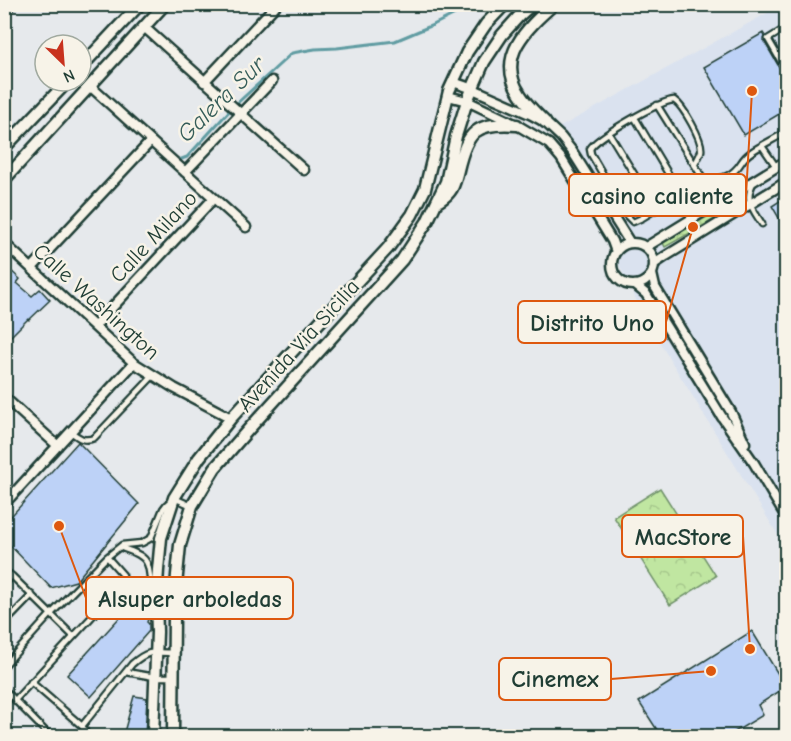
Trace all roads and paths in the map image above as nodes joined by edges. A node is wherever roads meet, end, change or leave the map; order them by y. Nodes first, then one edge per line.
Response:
1 (11, 4) edge
2 (140, 4) edge
3 (278, 4) edge
4 (505, 4) edge
5 (532, 4) edge
6 (554, 4) edge
7 (165, 5) edge
8 (4, 11) edge
9 (144, 27) junction
10 (786, 28) edge
11 (93, 54) edge
12 (786, 70) edge
13 (272, 81) dead end
14 (204, 82) junction
15 (453, 82) junction
16 (93, 83) edge
17 (472, 88) junction
18 (93, 89) edge
19 (56, 93) edge
20 (84, 93) edge
21 (448, 96) junction
22 (467, 101) junction
23 (657, 105) junction
24 (240, 114) junction
25 (634, 118) junction
26 (545, 122) junction
27 (517, 125) junction
28 (786, 132) edge
29 (609, 133) junction
30 (7, 141) edge
31 (151, 141) junction
32 (762, 146) junction
33 (786, 161) edge
34 (694, 164) junction
35 (777, 168) junction
36 (303, 170) dead end
37 (185, 172) junction
38 (4, 180) edge
39 (704, 180) junction
40 (754, 181) junction
41 (786, 182) edge
42 (681, 195) junction
43 (214, 198) junction
44 (436, 203) junction
45 (750, 204) junction
46 (656, 210) junction
47 (694, 217) junction
48 (762, 224) dead end
49 (246, 227) dead end
50 (4, 243) edge
51 (630, 243) junction
52 (646, 247) junction
53 (616, 252) junction
54 (654, 264) junction
55 (32, 268) junction
56 (652, 274) junction
57 (635, 285) junction
58 (95, 326) junction
59 (134, 363) junction
60 (153, 376) junction
61 (4, 397) edge
62 (231, 418) junction
63 (71, 432) junction
64 (58, 446) junction
65 (754, 463) junction
66 (174, 498) junction
67 (4, 504) edge
68 (192, 506) junction
69 (786, 517) edge
70 (120, 547) junction
71 (107, 557) junction
72 (4, 570) edge
73 (12, 576) junction
74 (4, 584) edge
75 (32, 595) junction
76 (156, 600) junction
77 (51, 614) junction
78 (4, 624) edge
79 (73, 636) junction
80 (156, 652) junction
81 (174, 653) junction
82 (4, 666) edge
83 (126, 672) junction
84 (174, 676) junction
85 (155, 677) junction
86 (32, 681) junction
87 (4, 689) edge
88 (16, 699) junction
89 (82, 726) junction
90 (50, 736) edge
91 (88, 736) edge
92 (153, 736) edge
93 (173, 736) edge

1 - 8 street
2 - 11 street
3 - 14 street
4 - 15 street, Avenida Via Sicilia
5 - 17 street, Avenida Via Sicilia
6 - 26 street
7 - 9 street
9 - 14 street
9 - 16 street
10 - 12 lane
13 - 24 street, Calle Milano
14 - 24 street
15 - 17 street
15 - 21 street, Avenida Via Sicilia
17 - 22 street, Avenida Via Sicilia
17 - 26 street
18 - 31 street
19 - 30 street
20 - 38 street
21 - 22 street
21 - 62 street, Avenida Via Sicilia
22 - 27 street
22 - 44 street, Avenida Via Sicilia
23 - 25 lane
23 - 34 lane
23 - 34 lane
24 - 36 street
24 - 37 street, Calle Milano
25 - 29 lane
25 - 42 lane
26 - 51 street
27 - 44 street
27 - 53 street
28 - 32 lane
29 - 46 lane
29 - 46 lane
31 - 37 street
31 - 55 street
32 - 35 lane
32 - 39 lane
33 - 35 street
34 - 39 lane
35 - 40 street
37 - 43 street
39 - 42 lane
40 - 45 lane
40 - 47 street
41 - 45 street
42 - 46 lane
42 - 47 lane
43 - 49 street
43 - 58 street, Calle Milano
44 - 68 street, Avenida Via Sicilia
45 - 48 lane
45 - 54 street
47 - 52 street
50 - 55 street, Calle Washington
51 - 52 street
51 - 53 street
52 - 54 street
53 - 57 street
54 - 56 street
55 - 58 street, Calle Washington
56 - 57 street
56 - 65 street
57 - 65 street
58 - 59 street, Calle Washington
59 - 60 street, Calle Washington
59 - 63 street
60 - 62 street, Calle Washington
60 - 63 lane
61 - 64 street
62 - 66 street, Avenida Via Sicilia
63 - 64 street
64 - 67 street
65 - 69 street
66 - 68 lane
66 - 70 lane
66 - 76 street, Avenida Via Sicilia
68 - 81 street, Avenida Via Sicilia
70 - 71 lane
70 - 76 lane
71 - 77 lane
71 - 79 lane
72 - 73 lane
73 - 74 lane
73 - 75 lane
75 - 77 lane
75 - 78 lane
76 - 80 street, Avenida Via Sicilia
77 - 79 lane
77 - 82 lane
79 - 86 lane
80 - 81 lane
80 - 83 lane
80 - 85 street, Avenida Via Sicilia
81 - 84 street, Avenida Via Sicilia
83 - 85 lane
83 - 89 lane
84 - 85 lane
84 - 93 street, Avenida Via Sicilia
85 - 92 street, Avenida Via Sicilia
86 - 88 lane
86 - 89 lane
87 - 88 lane
88 - 90 lane
89 - 91 lane

